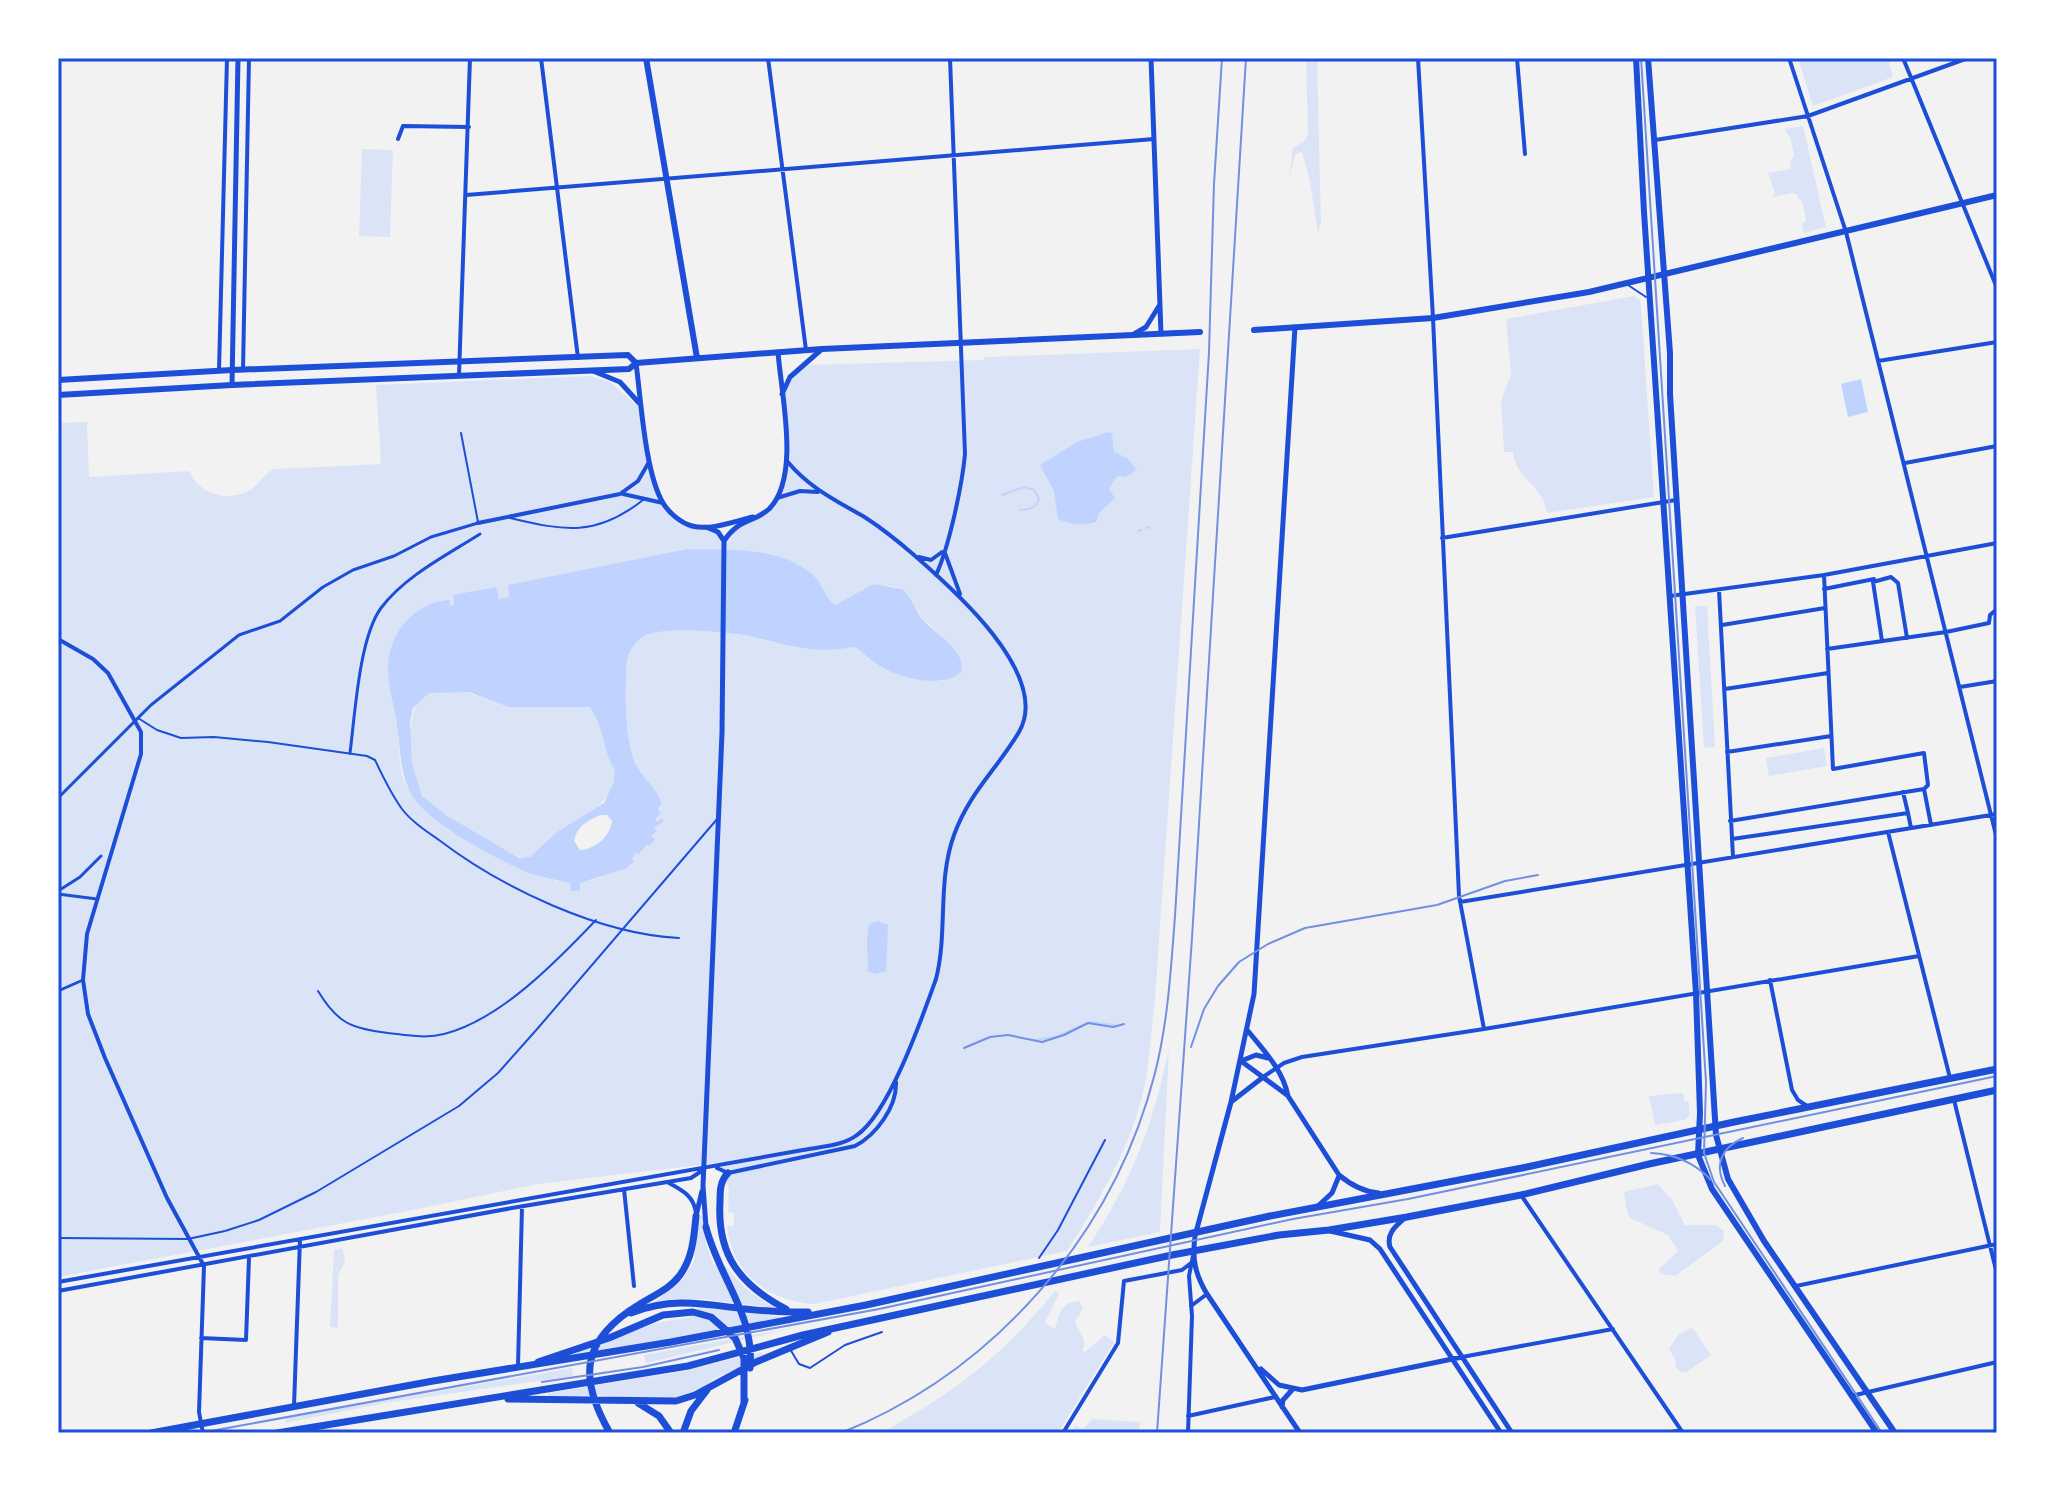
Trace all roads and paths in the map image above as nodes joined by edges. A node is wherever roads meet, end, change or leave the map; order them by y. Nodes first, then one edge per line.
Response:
1 (227, 58) edge
2 (238, 58) edge
3 (249, 58) edge
4 (470, 58) edge
5 (541, 58) edge
6 (646, 58) edge
7 (768, 58) edge
8 (950, 58) edge
9 (1151, 58) edge
10 (1418, 58) edge
11 (1517, 58) edge
12 (1636, 58) edge
13 (1648, 58) edge
14 (1789, 58) edge
15 (1903, 58) edge
16 (1968, 58) edge
17 (1911, 78) junction
18 (1808, 116) junction
19 (469, 127) junction
20 (236, 128) junction
21 (246, 128) junction
22 (398, 139) dead end
23 (1154, 139) junction
24 (1652, 140) junction
25 (1525, 154) dead end
26 (954, 157) junction
27 (783, 171) junction
28 (230, 176) junction
29 (667, 180) junction
30 (558, 187) junction
31 (466, 195) junction
32 (1997, 195) edge
33 (1964, 203) junction
34 (1846, 232) junction
35 (1664, 275) junction
36 (1649, 279) junction
37 (1627, 284) junction
38 (1997, 288) edge
39 (233, 291) junction
40 (245, 291) junction
41 (1651, 303) junction
42 (227, 304) junction
43 (1160, 305) junction
44 (1433, 318) junction
45 (1295, 327) junction
46 (1254, 330) dead end
47 (1200, 332) dead end
48 (1161, 334) junction
49 (1131, 336) junction
50 (1997, 342) edge
51 (961, 343) junction
52 (822, 349) junction
53 (806, 350) junction
54 (778, 352) junction
55 (578, 358) junction
56 (697, 358) junction
57 (460, 361) junction
58 (1878, 361) junction
59 (636, 363) junction
60 (232, 370) junction
61 (243, 370) junction
62 (219, 371) junction
63 (592, 371) junction
64 (459, 375) junction
65 (58, 380) edge
66 (232, 385) junction
67 (58, 395) edge
68 (782, 395) junction
69 (642, 410) junction
70 (461, 433) dead end
71 (1997, 446) edge
72 (650, 459) junction
73 (787, 461) junction
74 (1904, 463) junction
75 (821, 492) junction
76 (620, 494) junction
77 (646, 498) junction
78 (777, 498) junction
79 (1678, 500) junction
80 (1664, 502) junction
81 (663, 503) junction
82 (753, 517) junction
83 (509, 518) junction
84 (478, 523) junction
85 (705, 527) junction
86 (480, 534) dead end
87 (1442, 538) junction
88 (724, 543) junction
89 (1997, 543) edge
90 (944, 551) junction
91 (1927, 555) junction
92 (915, 556) junction
93 (936, 575) junction
94 (1824, 575) junction
95 (1877, 579) junction
96 (1824, 589) junction
97 (1719, 590) junction
98 (1684, 595) junction
99 (960, 596) junction
100 (1670, 596) junction
101 (1825, 608) junction
102 (1997, 609) edge
103 (1722, 625) junction
104 (1946, 632) junction
105 (1907, 638) junction
106 (58, 639) edge
107 (1882, 641) junction
108 (1827, 649) junction
109 (1828, 673) junction
110 (1997, 681) edge
111 (1960, 687) junction
112 (1725, 689) junction
113 (137, 719) junction
114 (1831, 736) junction
115 (1727, 752) junction
116 (350, 753) junction
117 (1924, 789) junction
118 (1903, 792) junction
119 (58, 798) edge
120 (1908, 813) junction
121 (1994, 814) edge
122 (718, 817) junction
123 (1730, 821) junction
124 (1931, 825) junction
125 (1911, 828) junction
126 (1888, 832) junction
127 (1731, 839) junction
128 (1997, 839) edge
129 (101, 856) dead end
130 (1733, 857) junction
131 (1701, 863) junction
132 (1687, 866) junction
133 (58, 892) edge
134 (97, 899) junction
135 (1460, 902) junction
136 (596, 920) junction
137 (624, 928) junction
138 (679, 938) dead end
139 (1919, 956) junction
140 (83, 980) junction
141 (1770, 980) junction
142 (58, 991) edge
143 (318, 991) dead end
144 (1708, 991) junction
145 (1696, 993) junction
146 (1484, 1029) junction
147 (1248, 1031) junction
148 (1269, 1058) junction
149 (1241, 1061) junction
150 (1277, 1068) junction
151 (1997, 1069) edge
152 (1262, 1078) junction
153 (1950, 1079) junction
154 (896, 1082) junction
155 (1997, 1090) edge
156 (1288, 1096) junction
157 (1954, 1100) junction
158 (1231, 1102) junction
159 (1809, 1107) junction
160 (1716, 1126) junction
161 (1699, 1129) junction
162 (1105, 1140) dead end
163 (1719, 1151) junction
164 (1698, 1155) junction
165 (715, 1167) junction
166 (705, 1168) junction
167 (728, 1173) junction
168 (1339, 1175) junction
169 (624, 1181) junction
170 (667, 1182) junction
171 (703, 1186) junction
172 (624, 1188) junction
173 (1396, 1194) junction
174 (1521, 1195) junction
175 (521, 1198) junction
176 (522, 1206) junction
177 (1314, 1209) junction
178 (696, 1216) junction
179 (1407, 1217) junction
180 (706, 1227) joint
181 (1329, 1230) junction
182 (58, 1238) edge
183 (188, 1239) junction
184 (300, 1239) junction
185 (1997, 1244) edge
186 (1990, 1246) junction
187 (301, 1247) junction
188 (1193, 1256) junction
189 (200, 1258) junction
190 (249, 1258) junction
191 (1039, 1258) dead end
192 (1191, 1263) junction
193 (204, 1266) junction
194 (1182, 1270) junction
195 (1997, 1274) edge
196 (1189, 1276) junction
197 (58, 1282) edge
198 (634, 1286) dead end
199 (1795, 1286) junction
200 (58, 1291) edge
201 (1207, 1294) junction
202 (1191, 1306) junction
203 (787, 1310) junction
204 (827, 1312) junction
205 (622, 1316) junction
206 (832, 1329) junction
207 (1613, 1329) junction
208 (882, 1332) dead end
209 (201, 1338) junction
210 (789, 1348) junction
211 (1462, 1357) junction
212 (1453, 1360) junction
213 (1997, 1362) edge
214 (1255, 1364) junction
215 (521, 1368) junction
216 (711, 1386) junction
217 (1293, 1390) junction
218 (1865, 1392) junction
219 (1851, 1396) junction
220 (1275, 1397) junction
221 (482, 1400) junction
222 (632, 1401) junction
223 (744, 1402) junction
224 (294, 1406) junction
225 (1282, 1407) junction
226 (1188, 1416) junction
227 (201, 1422) junction
228 (1682, 1432) edge
229 (151, 1433) edge
230 (203, 1433) edge
231 (277, 1433) edge
232 (610, 1433) edge
233 (671, 1433) edge
234 (683, 1433) edge
235 (734, 1433) edge
236 (1063, 1433) edge
237 (1188, 1433) edge
238 (1300, 1433) edge
239 (1501, 1433) edge
240 (1512, 1433) edge
241 (1666, 1433) edge
242 (1877, 1433) edge
243 (1895, 1433) edge

1 - 28 street
2 - 20 street
3 - 21 street
4 - 19 street
5 - 30 street
6 - 29 main road
7 - 27 street
8 - 26 street
9 - 23 street
10 - 44 street
11 - 25 street
12 - 36 main road
13 - 24 main road
14 - 18 street
15 - 17 street
16 - 17 street
17 - 18 street
17 - 33 street
18 - 24 street
18 - 34 street
19 - 22 street
19 - 31 street
20 - 21 lane
20 - 28 street
21 - 40 street
23 - 26 street
23 - 43 street
24 - 35 main road
26 - 27 street
26 - 51 street
27 - 29 street
27 - 53 street
28 - 39 street
28 - 42 street
29 - 30 street
29 - 56 main road
30 - 31 street
30 - 55 street
31 - 57 street
32 - 33 main road
33 - 34 main road
33 - 38 street
34 - 35 main road
34 - 58 street
35 - 36 main road
35 - 79 main road
36 - 37 main road
36 - 41 main road
37 - 41 lane
37 - 44 main road
39 - 40 lane
39 - 42 street
40 - 61 street
41 - 80 main road
42 - 60 street
42 - 62 street
43 - 48 street
43 - 49 street
44 - 45 main road
44 - 87 street
45 - 46 main road
45 - 147 street
47 - 48 main road
48 - 49 main road
49 - 51 main road
50 - 58 street
51 - 52 main road
51 - 90 street
52 - 53 main road
52 - 68 street
53 - 54 main road
54 - 56 main road
54 - 68 street
55 - 57 main road
55 - 59 main road
56 - 59 main road
57 - 61 main road
57 - 64 street
58 - 74 street
59 - 63 main road
59 - 69 street
60 - 61 main road
60 - 62 main road
60 - 66 street
62 - 65 main road
63 - 64 main road
63 - 69 street
64 - 66 main road
66 - 67 main road
68 - 73 street
69 - 72 street
70 - 84 lane
71 - 74 street
72 - 76 street
72 - 81 street
73 - 75 street
73 - 78 street
74 - 91 street
75 - 78 street
75 - 92 street
76 - 77 street
76 - 83 street
77 - 81 street
77 - 83 lane
78 - 82 street
79 - 80 street
79 - 98 main road
80 - 87 street
80 - 100 main road
81 - 85 street
82 - 85 street
82 - 88 street
83 - 84 street
84 - 113 street
85 - 88 street
86 - 116 street
87 - 135 street
88 - 122 street
89 - 91 street
90 - 92 street
90 - 93 street
90 - 99 street
91 - 94 street
91 - 104 street
92 - 93 street
93 - 99 street
94 - 96 street
94 - 97 street
95 - 96 street
95 - 105 street
95 - 107 street
96 - 101 street
97 - 98 street
97 - 103 street
98 - 100 street
98 - 131 main road
99 - 154 street
100 - 132 main road
101 - 103 street
101 - 108 street
102 - 104 street
103 - 112 street
104 - 105 street
104 - 111 street
105 - 107 street
106 - 113 street
107 - 108 street
108 - 109 street
109 - 112 street
109 - 114 street
110 - 111 street
111 - 121 street
112 - 115 street
113 - 116 lane
113 - 119 street
113 - 134 street
114 - 115 street
114 - 117 street
115 - 123 street
116 - 136 lane
117 - 118 street
117 - 124 street
118 - 120 street
118 - 123 street
120 - 125 street
120 - 127 street
121 - 124 street
121 - 128 street
122 - 137 lane
122 - 166 street
123 - 127 street
124 - 125 street
125 - 126 street
126 - 130 street
126 - 139 street
127 - 130 street
129 - 133 street
130 - 131 street
131 - 132 street
131 - 144 main road
132 - 135 street
132 - 145 main road
133 - 134 street
134 - 140 street
135 - 146 street
136 - 137 lane
136 - 143 lane
137 - 138 lane
137 - 183 lane
139 - 141 street
139 - 153 street
140 - 142 street
140 - 183 street
141 - 144 street
141 - 159 street
144 - 145 street
144 - 160 main road
145 - 146 street
145 - 161 main road
146 - 150 street
147 - 148 street
147 - 149 street
148 - 149 street
148 - 150 street
149 - 152 street
149 - 158 street
150 - 152 street
150 - 156 street
151 - 153 main road
152 - 156 street
152 - 158 street
153 - 159 main road
154 - 165 street
154 - 167 street
155 - 157 main road
156 - 168 street
157 - 163 main road
157 - 186 street
158 - 188 street
159 - 160 main road
160 - 161 main road
160 - 163 main road
161 - 164 main road
161 - 173 main road
162 - 191 lane
163 - 164 main road
163 - 199 main road
164 - 174 main road
164 - 219 main road
165 - 166 street
165 - 167 street
166 - 169 street
166 - 170 street
166 - 171 street
167 - 203 main road
168 - 173 street
168 - 177 street
169 - 172 street
169 - 175 street
170 - 172 street
170 - 178 street
171 - 178 street
171 - 180 street
172 - 176 street
172 - 198 street
173 - 177 main road
174 - 179 main road
174 - 207 street
175 - 176 street
175 - 184 street
176 - 187 street
176 - 215 street
177 - 204 main road
178 - 205 main road
179 - 181 main road
179 - 211 street
180 - 223 main road
181 - 206 main road
181 - 212 street
182 - 183 lane
183 - 189 street
184 - 187 street
184 - 189 street
185 - 186 street
186 - 195 street
186 - 199 street
187 - 190 street
187 - 224 street
188 - 192 street
188 - 201 street
189 - 193 street
189 - 197 street
190 - 193 street
190 - 209 street
192 - 194 street
192 - 196 street
193 - 200 street
193 - 209 street
194 - 196 street
194 - 236 street
196 - 202 street
199 - 218 main road
201 - 202 street
201 - 214 street
202 - 226 street
203 - 204 main road
203 - 205 main road
204 - 215 main road
205 - 232 main road
206 - 210 main road
206 - 221 main road
207 - 211 street
207 - 228 street
208 - 210 lane
209 - 227 street
210 - 216 main road
211 - 212 street
211 - 240 street
212 - 217 street
212 - 239 street
213 - 218 street
214 - 217 street
214 - 220 street
215 - 223 main road
215 - 224 main road
216 - 222 main road
216 - 234 main road
217 - 225 street
218 - 219 street
218 - 243 main road
219 - 242 main road
220 - 225 street
220 - 226 street
221 - 222 main road
221 - 231 main road
222 - 233 main road
223 - 235 main road
224 - 227 main road
225 - 238 street
226 - 237 street
227 - 229 main road
227 - 230 street
228 - 241 street

